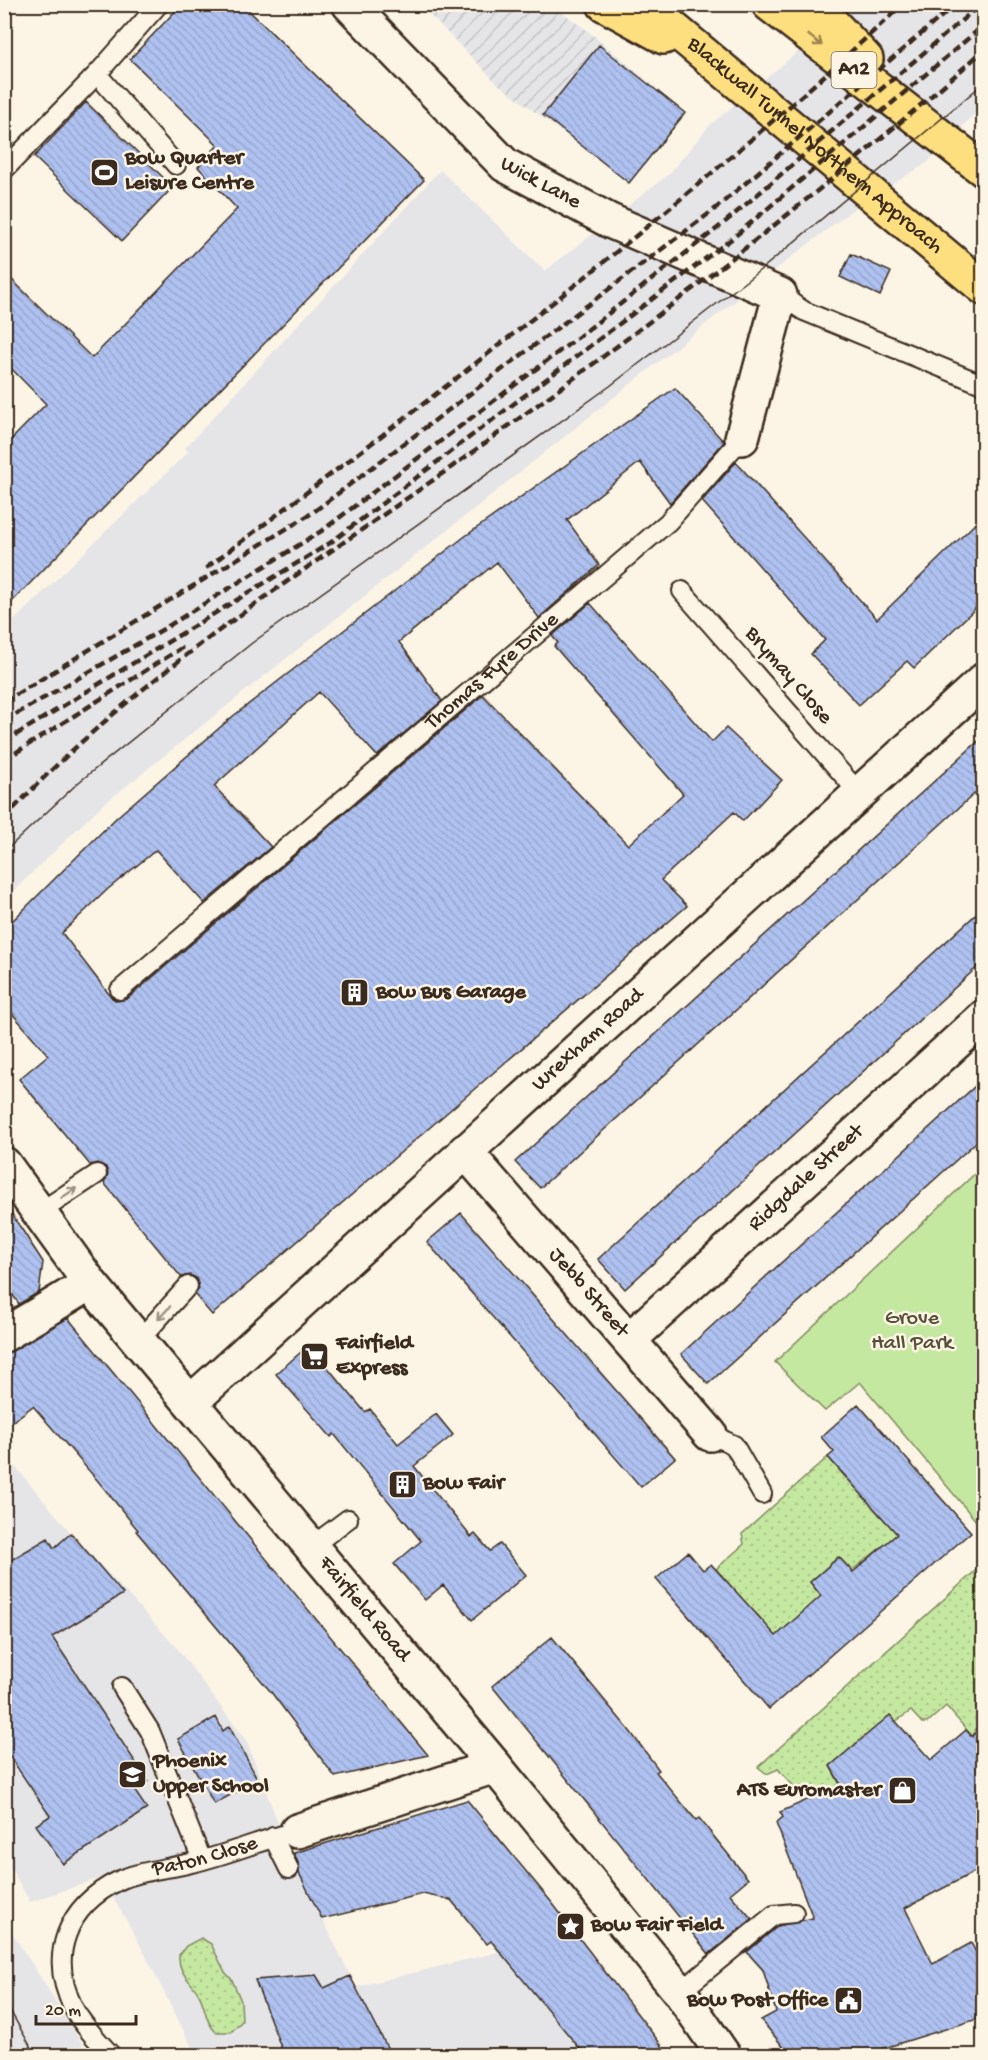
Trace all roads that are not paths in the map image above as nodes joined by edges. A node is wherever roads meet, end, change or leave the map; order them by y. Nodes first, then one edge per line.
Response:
1 (159, 4) edge
2 (349, 4) edge
3 (604, 4) edge
4 (644, 4) edge
5 (769, 4) edge
6 (814, 4) edge
7 (726, 72) junction
8 (97, 74) junction
9 (939, 136) junction
10 (176, 165) dead end
11 (4, 170) edge
12 (984, 170) edge
13 (984, 288) edge
14 (780, 295) junction
15 (984, 385) edge
16 (742, 438) joint
17 (682, 591) dead end
18 (984, 680) edge
19 (859, 793) junction
20 (120, 990) dead end
21 (984, 1017) edge
22 (465, 1151) junction
23 (4, 1164) edge
24 (97, 1174) dead end
25 (40, 1212) junction
26 (90, 1283) junction
27 (188, 1286) dead end
28 (4, 1335) edge
29 (140, 1339) junction
30 (629, 1340) junction
31 (192, 1401) junction
32 (710, 1434) joint
33 (762, 1494) dead end
34 (348, 1519) dead end
35 (312, 1546) junction
36 (122, 1688) dead end
37 (495, 1766) junction
38 (285, 1834) junction
39 (202, 1860) junction
40 (289, 1869) dead end
41 (794, 1912) dead end
42 (680, 1992) junction
43 (112, 2055) edge
44 (724, 2055) edge

1 - 8 lane
2 - 14 street, Wick Lane
3 - 7 highway
4 - 7 highway, Blackwall Tunnel Northern Approach
5 -> 9 highway, A12
6 - 9 highway, A12
7 - 13 highway, Blackwall Tunnel Northern Approach
8 - 10 lane
8 - 11 lane
9 - 12 highway, A12
14 - 15 lane
14 - 16 street, Thomas Fyre Drive
16 - 20 lane, Thomas Fyre Drive
17 - 19 lane, Brymay Close
18 - 19 street, Wrexham Road
19 - 22 street, Wrexham Road
21 - 30 street, Ridgdale Street
22 - 30 street, Jebb Street
22 - 31 street, Wrexham Road
23 - 25 street, Fairfield Road
25 -> 24 lane
25 - 26 street, Fairfield Road
26 - 28 street
26 - 29 street, Fairfield Road
27 -> 29 lane
29 - 31 street, Fairfield Road
30 - 32 street, Jebb Street
31 - 35 street, Fairfield Road
32 - 33 lane
34 - 35 lane
35 - 37 street, Fairfield Road
36 - 39 lane
37 - 38 street, Paton Close
37 - 42 street, Fairfield Road
38 - 39 lane, Paton Close
38 - 40 lane
39 - 43 lane, Paton Close
41 - 42 lane
42 - 44 street, Fairfield Road

